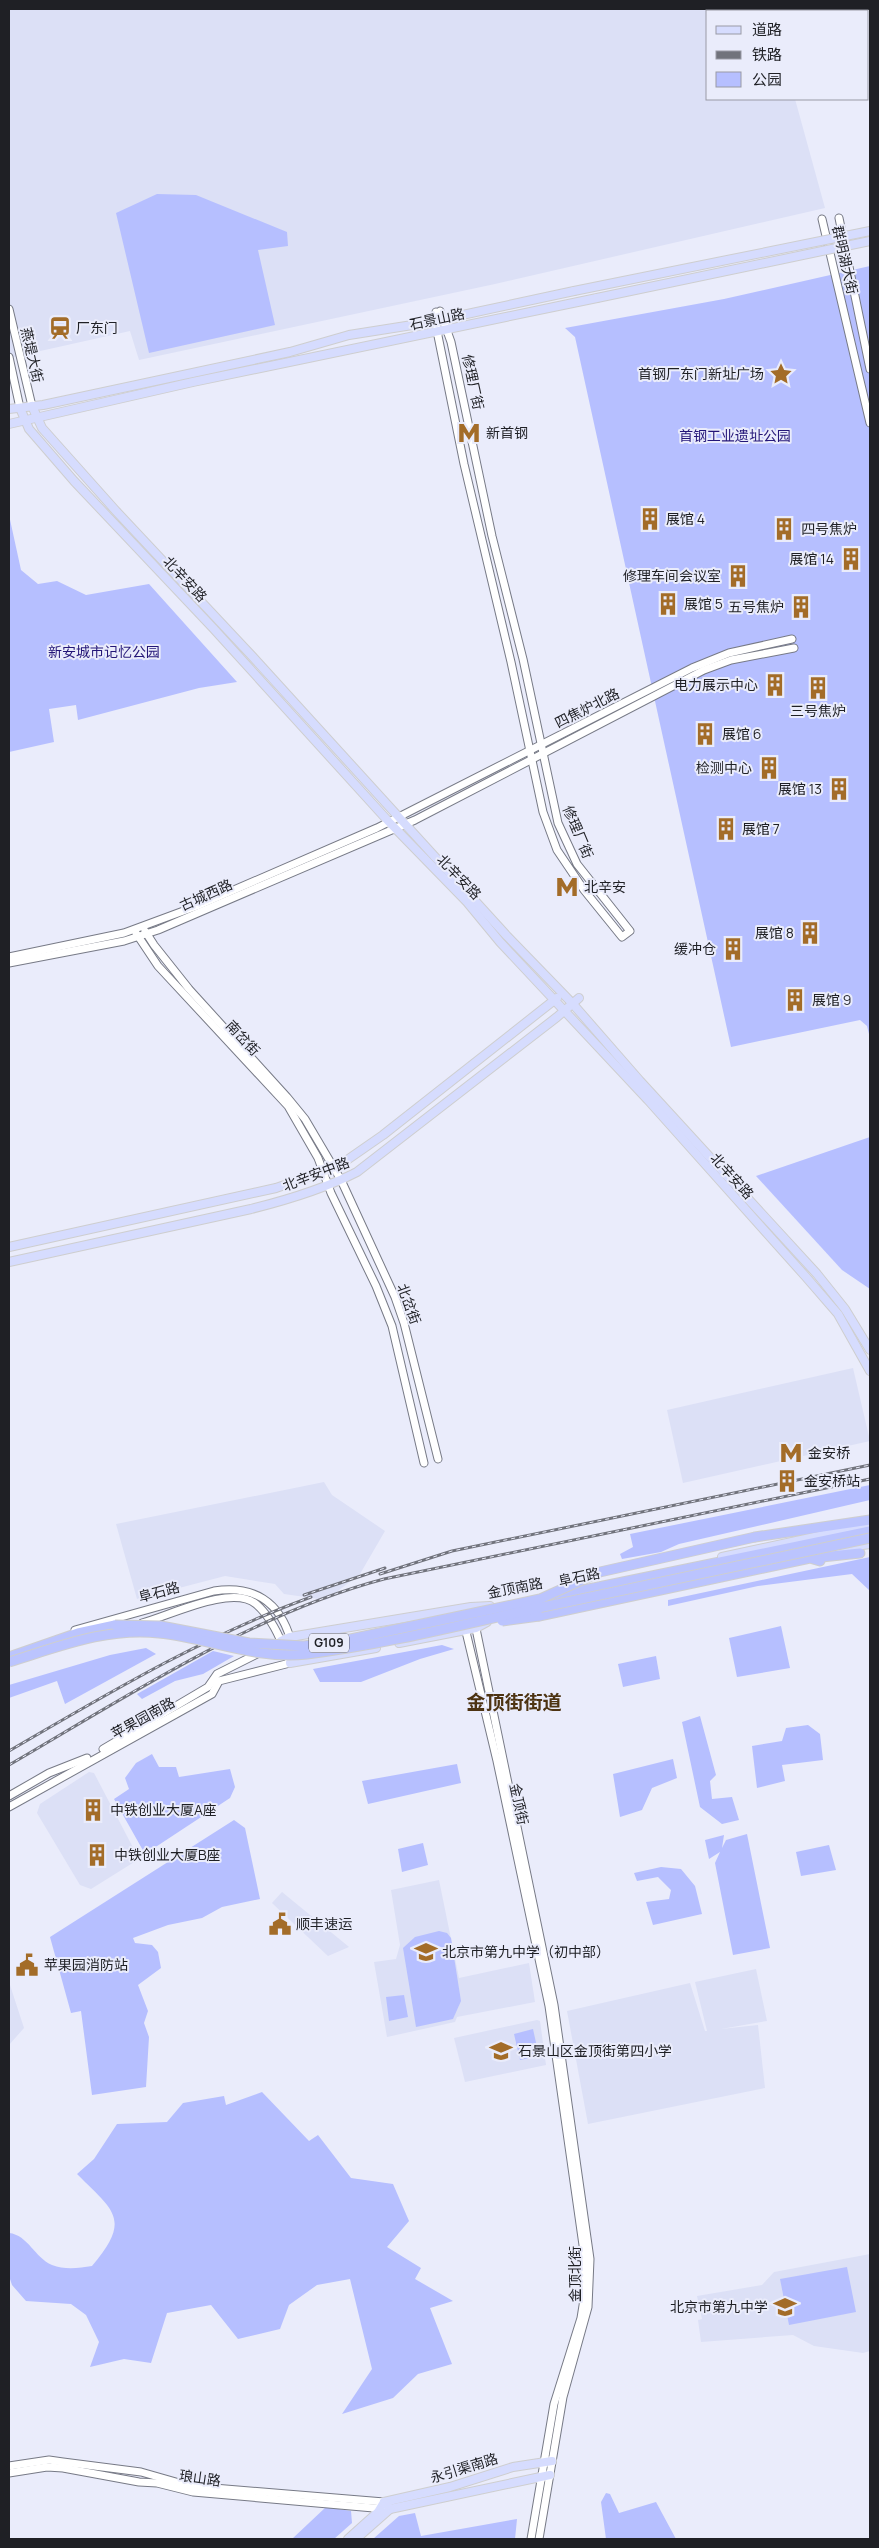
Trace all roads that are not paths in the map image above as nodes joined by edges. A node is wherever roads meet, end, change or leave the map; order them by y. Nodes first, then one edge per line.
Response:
1 (839, 218) dead end
2 (822, 219) dead end
3 (870, 231) edge
4 (870, 241) edge
5 (854, 284) junction
6 (839, 288) junction
7 (9, 309) edge
8 (439, 316) junction
9 (447, 329) junction
10 (437, 331) junction
11 (9, 357) edge
12 (870, 369) edge
13 (32, 406) junction
14 (20, 408) junction
15 (9, 409) edge
16 (36, 418) junction
17 (23, 421) junction
18 (870, 423) edge
19 (9, 424) edge
20 (792, 639) dead end
21 (794, 648) dead end
22 (541, 745) junction
23 (530, 751) junction
24 (542, 754) junction
25 (532, 760) junction
26 (399, 816) junction
27 (405, 824) junction
28 (392, 825) junction
29 (142, 927) junction
30 (134, 929) junction
31 (148, 934) junction
32 (138, 936) junction
33 (9, 957) edge
34 (9, 963) edge
35 (562, 993) junction
36 (555, 1000) junction
37 (575, 1001) junction
38 (564, 1011) junction
39 (333, 1166) junction
40 (323, 1171) junction
41 (341, 1180) junction
42 (329, 1185) junction
43 (9, 1247) edge
44 (9, 1262) edge
45 (870, 1350) edge
46 (870, 1371) edge
47 (438, 1458) dead end
48 (424, 1463) dead end
49 (870, 1520) edge
50 (870, 1525) edge
51 (870, 1531) edge
52 (870, 1538) edge
53 (870, 1544) edge
54 (858, 1550) junction
55 (816, 1551) junction
56 (810, 1558) junction
57 (820, 1560) dead end
58 (540, 1599) junction
59 (471, 1607) junction
60 (460, 1609) junction
61 (470, 1627) junction
62 (290, 1637) junction
63 (281, 1641) junction
64 (9, 1653) edge
65 (9, 1657) edge
66 (9, 1662) edge
67 (293, 1663) junction
68 (9, 1666) edge
69 (9, 1796) edge
70 (9, 1807) edge
71 (552, 2006) junction
72 (548, 2461) junction
73 (9, 2466) edge
74 (9, 2473) edge
75 (546, 2475) junction
76 (382, 2505) junction
77 (390, 2509) junction
78 (537, 2534) edge
79 (348, 2539) edge
80 (356, 2539) edge
81 (531, 2539) edge

1 - 5 main road, 群明湖大街
2 - 6 main road, 群明湖大街
3 - 8 main road, 石景山路, bridge
4 - 9 main road, 石景山路, bridge
5 - 6 main road
5 - 12 main road, 群明湖大街
6 - 18 main road, 群明湖大街
7 - 13 main road, 燕堤大街
8 - 9 main road, 修理厂街
8 - 10 main road, 修理厂街
8 - 13 main road, 石景山路
9 - 10 main road, 石景山路
9 - 22 main road, 修理厂街
10 - 16 main road, 石景山路
10 - 23 main road, 修理厂街
11 - 14 main road, 燕堤大街
13 - 14 main road, 石景山路
13 - 16 main road, 北辛安路
14 - 15 main road, 石景山路
14 - 17 main road, 北辛安路
16 - 17 main road, 石景山路
16 - 26 main road, 北辛安路
17 - 19 main road, 石景山路
17 - 28 main road, 北辛安路
20 - 22 main road, 四焦炉北路
21 - 24 main road, 四焦炉北路
22 - 23 main road, 四焦炉北路
22 - 24 main road, 修理厂街
23 - 25 main road, 修理厂街
23 - 26 main road, 四焦炉北路
24 - 25 main road, 四焦炉北路
24 - 25 main road, 修理厂街
25 - 27 main road, 四焦炉北路
26 - 27 main road, 北辛安路
26 - 28 main road, 古城西路
27 - 28 main road, 古城西路
27 - 35 main road, 北辛安路
28 - 29 main road, 古城西路
28 - 31 main road, 古城西路
28 - 36 main road, 北辛安路
29 - 30 main road, 古城西路
29 - 31 main road, 南岔街
30 - 32 main road, 南岔街
30 - 33 main road, 古城西路
31 - 32 main road, 古城西路
31 - 39 main road, 南岔街
32 - 34 main road, 古城西路
32 - 40 main road, 南岔街
35 - 36 main road, 北辛安中路
35 - 37 main road, 北辛安路
36 - 38 main road, 北辛安路
36 - 39 main road, 北辛安中路
37 - 38 main road, 北辛安中路
37 - 45 main road, 北辛安路
38 - 41 main road, 北辛安中路
38 - 46 main road, 北辛安路
39 - 40 main road, 北辛安中路
39 - 41 main road, 北岔街
40 - 42 main road, 北岔街
40 - 43 main road, 北辛安中路
41 - 42 main road, 北辛安中路
41 - 47 main road, 北岔街
42 - 44 main road, 北辛安中路
42 - 48 main road, 北岔街
49 - 58 highway, bridge
50 - 59 main road, 金顶南路
51 - 58 highway, 阜石路, bridge
52 - 55 main road, 金顶南路
52 - 61 highway, 阜石路, bridge
53 - 54 main road
54 - 55 main road
54 - 56 highway
55 - 61 main road, 金顶南路
56 - 57 highway
56 - 61 highway, bridge
58 - 65 highway, 阜石路 / G109, bridge
59 - 60 main road, 金顶南路
59 - 61 main road, 金顶街
60 - 61 main road, 金顶街
60 - 62 main road, 金顶南路
61 - 66 highway, 阜石路 / G109, bridge
61 - 67 main road, 金顶南路
61 - 71 main road, 金顶街
61 - 71 main road, 金顶街
62 - 63 main road, 金顶南路
62 - 64 main road, 阜石路
62 - 67 main road, 阜石路
63 - 67 main road, 阜石路
63 - 68 main road, 阜石路
63 - 69 main road, 苹果园南路
67 - 70 main road, 苹果园南路
71 - 72 main road, 金顶北街
72 - 75 main road, 金顶北街
72 - 76 main road, 永引渠南路
73 - 76 main road, 琅山路
74 - 76 main road, 琅山路
75 - 77 main road, 永引渠南路
75 - 78 main road, 金顶北街
76 - 77 main road
76 - 79 main road
77 - 80 main road, 永引渠南路
78 - 81 main road, 金顶北街

